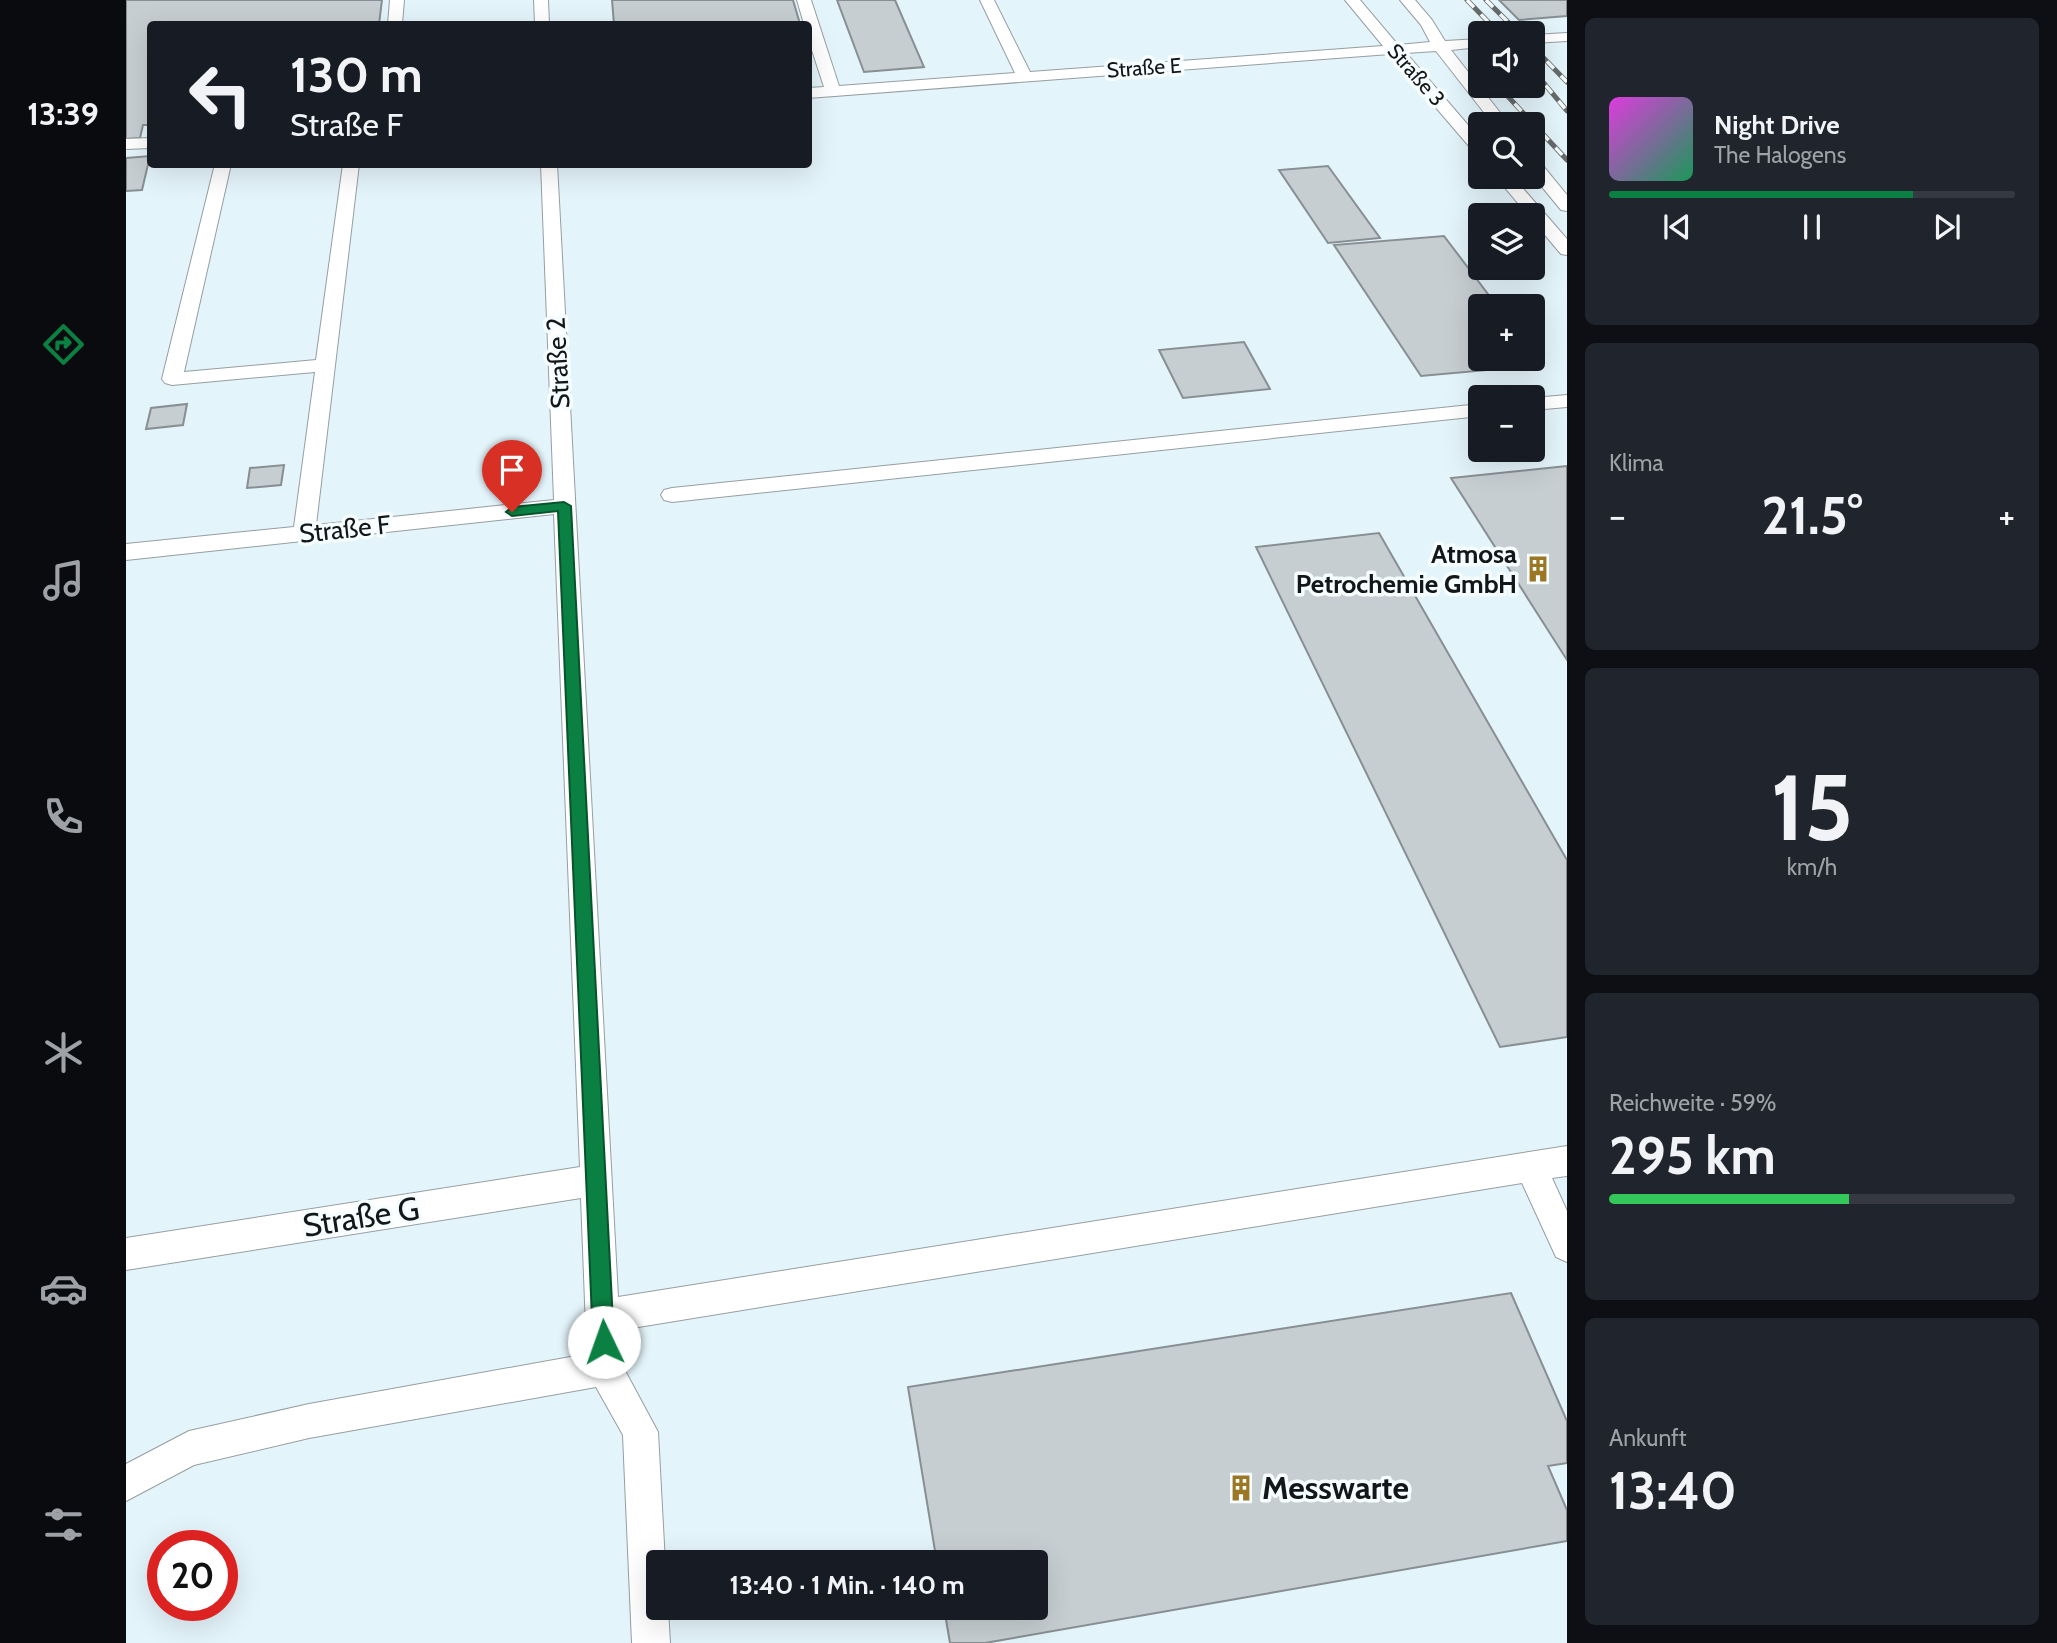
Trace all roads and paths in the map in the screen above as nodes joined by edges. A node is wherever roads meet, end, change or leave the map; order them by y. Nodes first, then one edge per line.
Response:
1 (397, 0) edge
2 (541, 0) edge
3 (804, 0) edge
4 (987, 0) edge
5 (1352, 0) edge
6 (1406, 0) edge
7 (395, 21) edge
8 (542, 21) edge
9 (811, 21) edge
10 (812, 25) edge
11 (1567, 37) edge
12 (1545, 38) edge
13 (1468, 44) edge
14 (1440, 46) junction
15 (1395, 50) junction
16 (1025, 77) junction
17 (833, 92) junction
18 (812, 93) edge
19 (1492, 112) edge
20 (1468, 135) edge
21 (147, 142) edge
22 (126, 144) edge
23 (222, 168) edge
24 (350, 168) edge
25 (549, 168) edge
26 (1545, 179) edge
27 (1514, 189) edge
28 (1567, 206) edge
29 (1567, 250) edge
30 (325, 365) junction
31 (1567, 401) edge
32 (1545, 403) edge
33 (1468, 411) edge
34 (672, 495) dead end
35 (564, 506) junction
36 (304, 533) junction
37 (126, 552) edge
38 (1567, 1161) edge
39 (1530, 1167) junction
40 (596, 1180) junction
41 (1567, 1246) edge
42 (126, 1254) edge
43 (602, 1316) junction
44 (605, 1368) junction
45 (126, 1483) edge
46 (651, 1643) edge

1 - 7 lane
2 - 8 lane
3 - 9 lane
4 - 16 lane
5 - 15 lane, Straße 3
6 - 14 lane
10 - 17 lane
11 - 12 lane
13 - 14 lane, Straße E
14 - 15 lane, Straße E
14 - 19 lane
15 - 16 lane, Straße E
15 - 20 lane, Straße 3
16 - 17 lane, Straße E
17 - 18 lane, Straße E
21 - 22 lane
23 - 30 lane
24 - 30 lane
25 - 35 lane, Straße 2
26 - 28 lane
27 - 29 lane
30 - 36 lane
31 - 32 lane
33 - 34 lane
35 - 36 lane, Straße F
35 - 40 lane, Straße 2
36 - 37 lane, Straße F
38 - 39 lane
39 - 41 lane
39 - 43 lane
40 - 42 lane, Straße G
40 - 43 lane, Straße 2
43 - 44 lane
44 - 45 lane
44 - 46 lane

